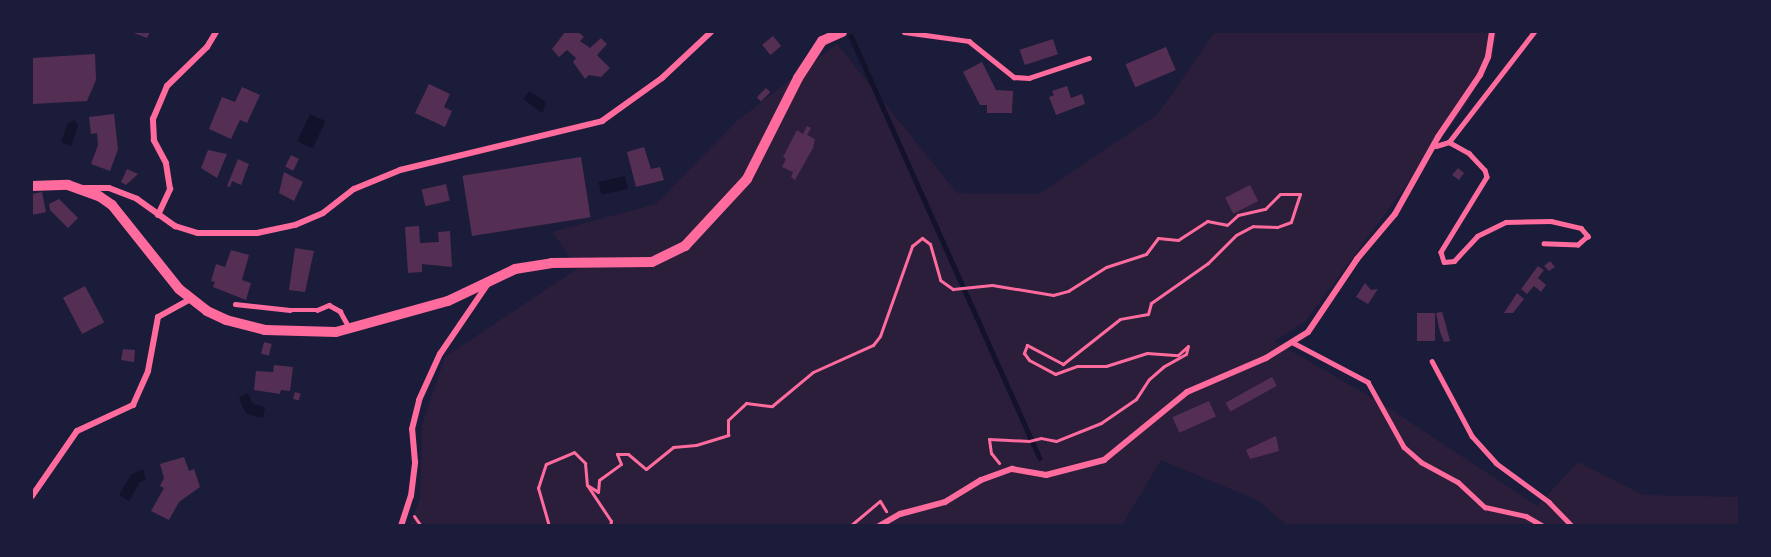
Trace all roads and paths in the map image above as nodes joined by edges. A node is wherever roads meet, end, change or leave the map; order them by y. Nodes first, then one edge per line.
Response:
1 (216, 32) edge
2 (711, 32) edge
3 (842, 32) edge
4 (904, 32) edge
5 (1492, 32) edge
6 (1534, 32) edge
7 (1089, 58) dead end
8 (1449, 142) junction
9 (1436, 146) junction
10 (32, 186) edge
11 (83, 188) junction
12 (158, 215) junction
13 (1544, 244) dead end
14 (489, 282) junction
15 (190, 299) junction
16 (235, 304) dead end
17 (350, 329) junction
18 (1292, 342) junction
19 (1431, 361) dead end
20 (1002, 473) junction
21 (587, 484) junction
22 (32, 496) edge
23 (891, 519) junction
24 (401, 525) edge
25 (549, 525) edge
26 (610, 525) edge
27 (850, 525) edge
28 (879, 525) edge
29 (1543, 525) edge
30 (1572, 525) edge

1 - 12 street
2 - 12 street
3 - 14 street
4 - 7 lane
5 - 9 street
6 - 8 lane
8 - 9 lane
8 - 13 lane
9 - 18 street
10 - 11 street
11 - 12 street
11 - 15 street
14 - 17 street
14 - 24 street
15 - 17 street
15 - 22 street
16 - 17 lane
18 - 20 street
18 - 29 lane
19 - 30 lane
20 - 21 path
20 - 23 street
21 - 25 path
21 - 26 path
23 - 27 path
23 - 28 street

